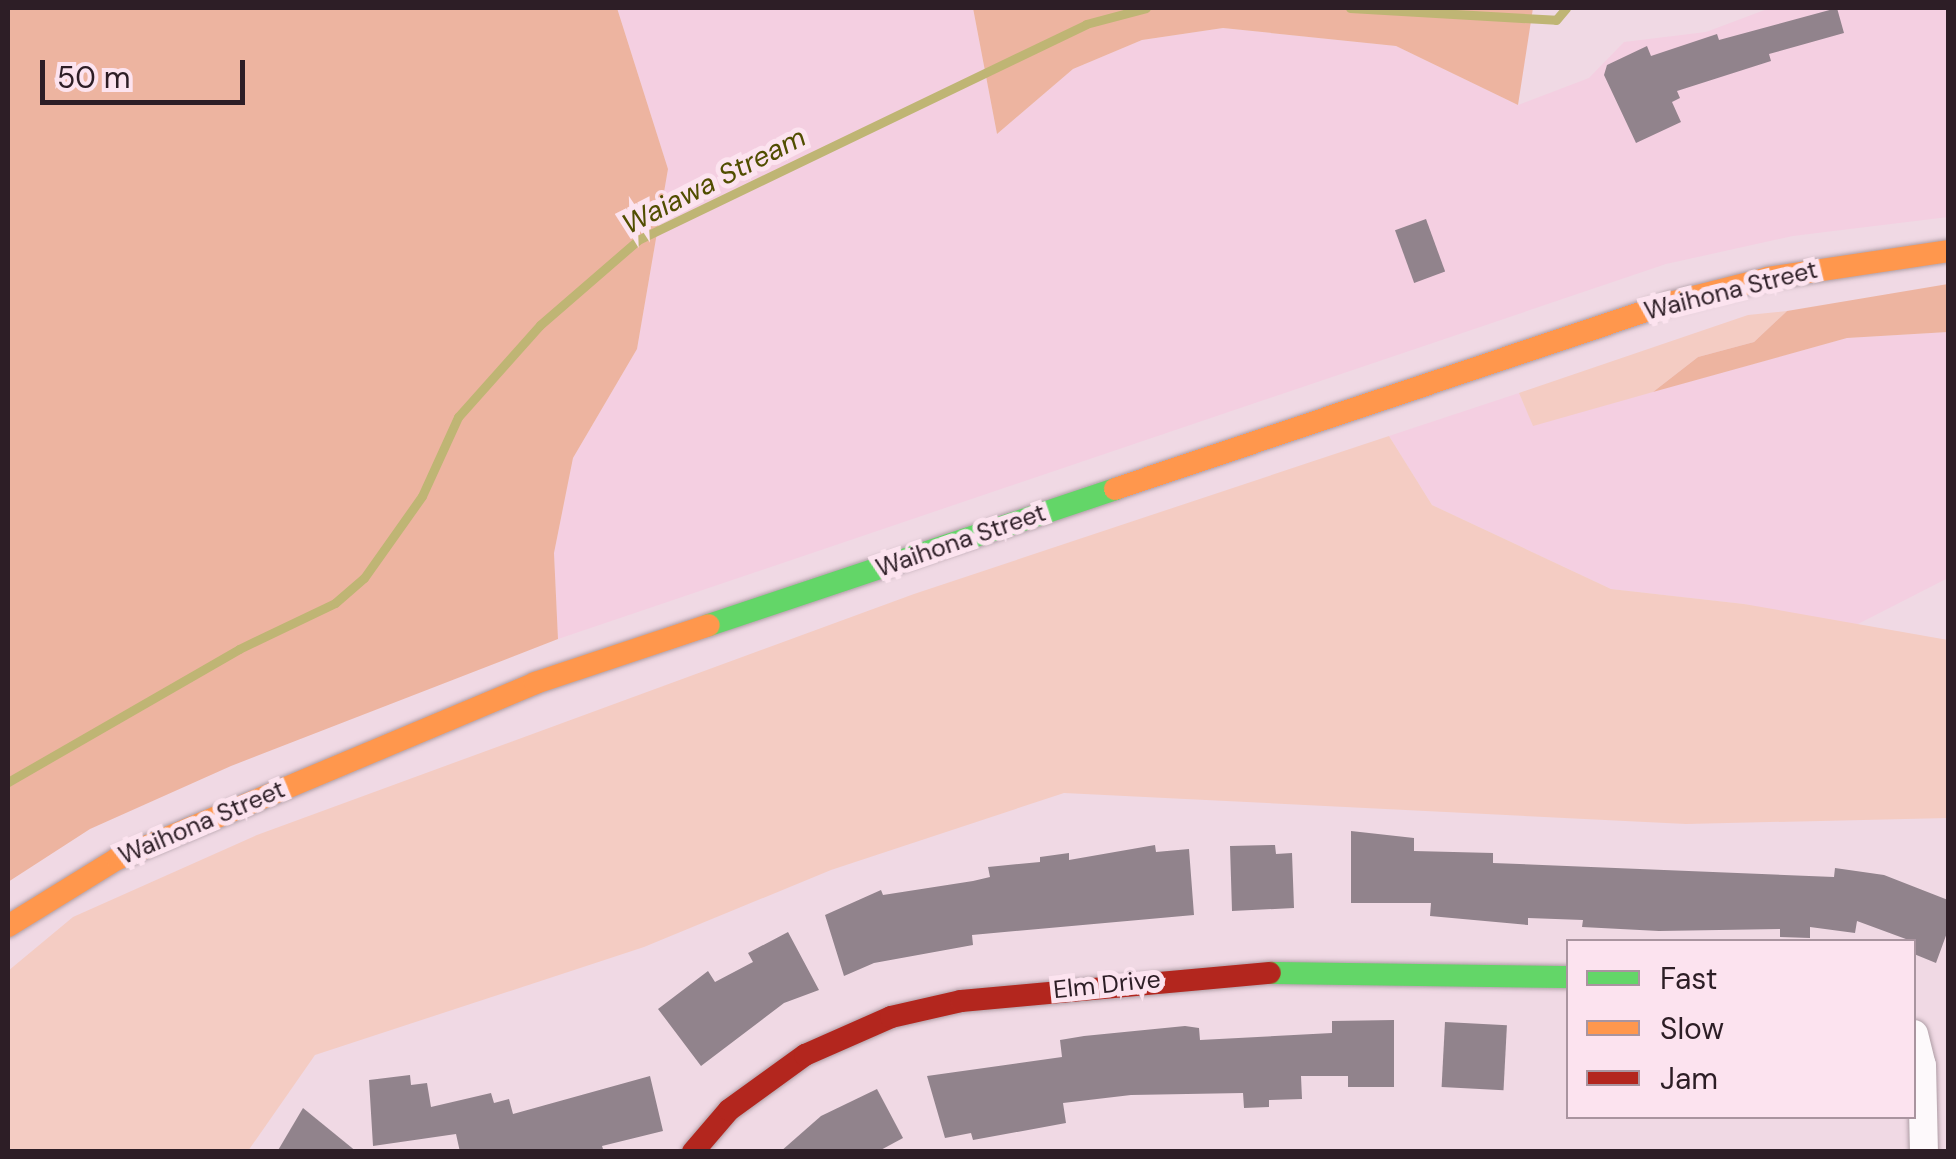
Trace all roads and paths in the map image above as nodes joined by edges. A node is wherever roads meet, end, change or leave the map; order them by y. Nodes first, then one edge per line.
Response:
1 (1948, 251) edge
2 (8, 926) edge
3 (1566, 978) edge
4 (1916, 1042) edge
5 (693, 1152) edge
6 (1924, 1152) edge

1 - 2 street, Waihona Street
3 - 5 street, Elm Drive
4 - 6 street

